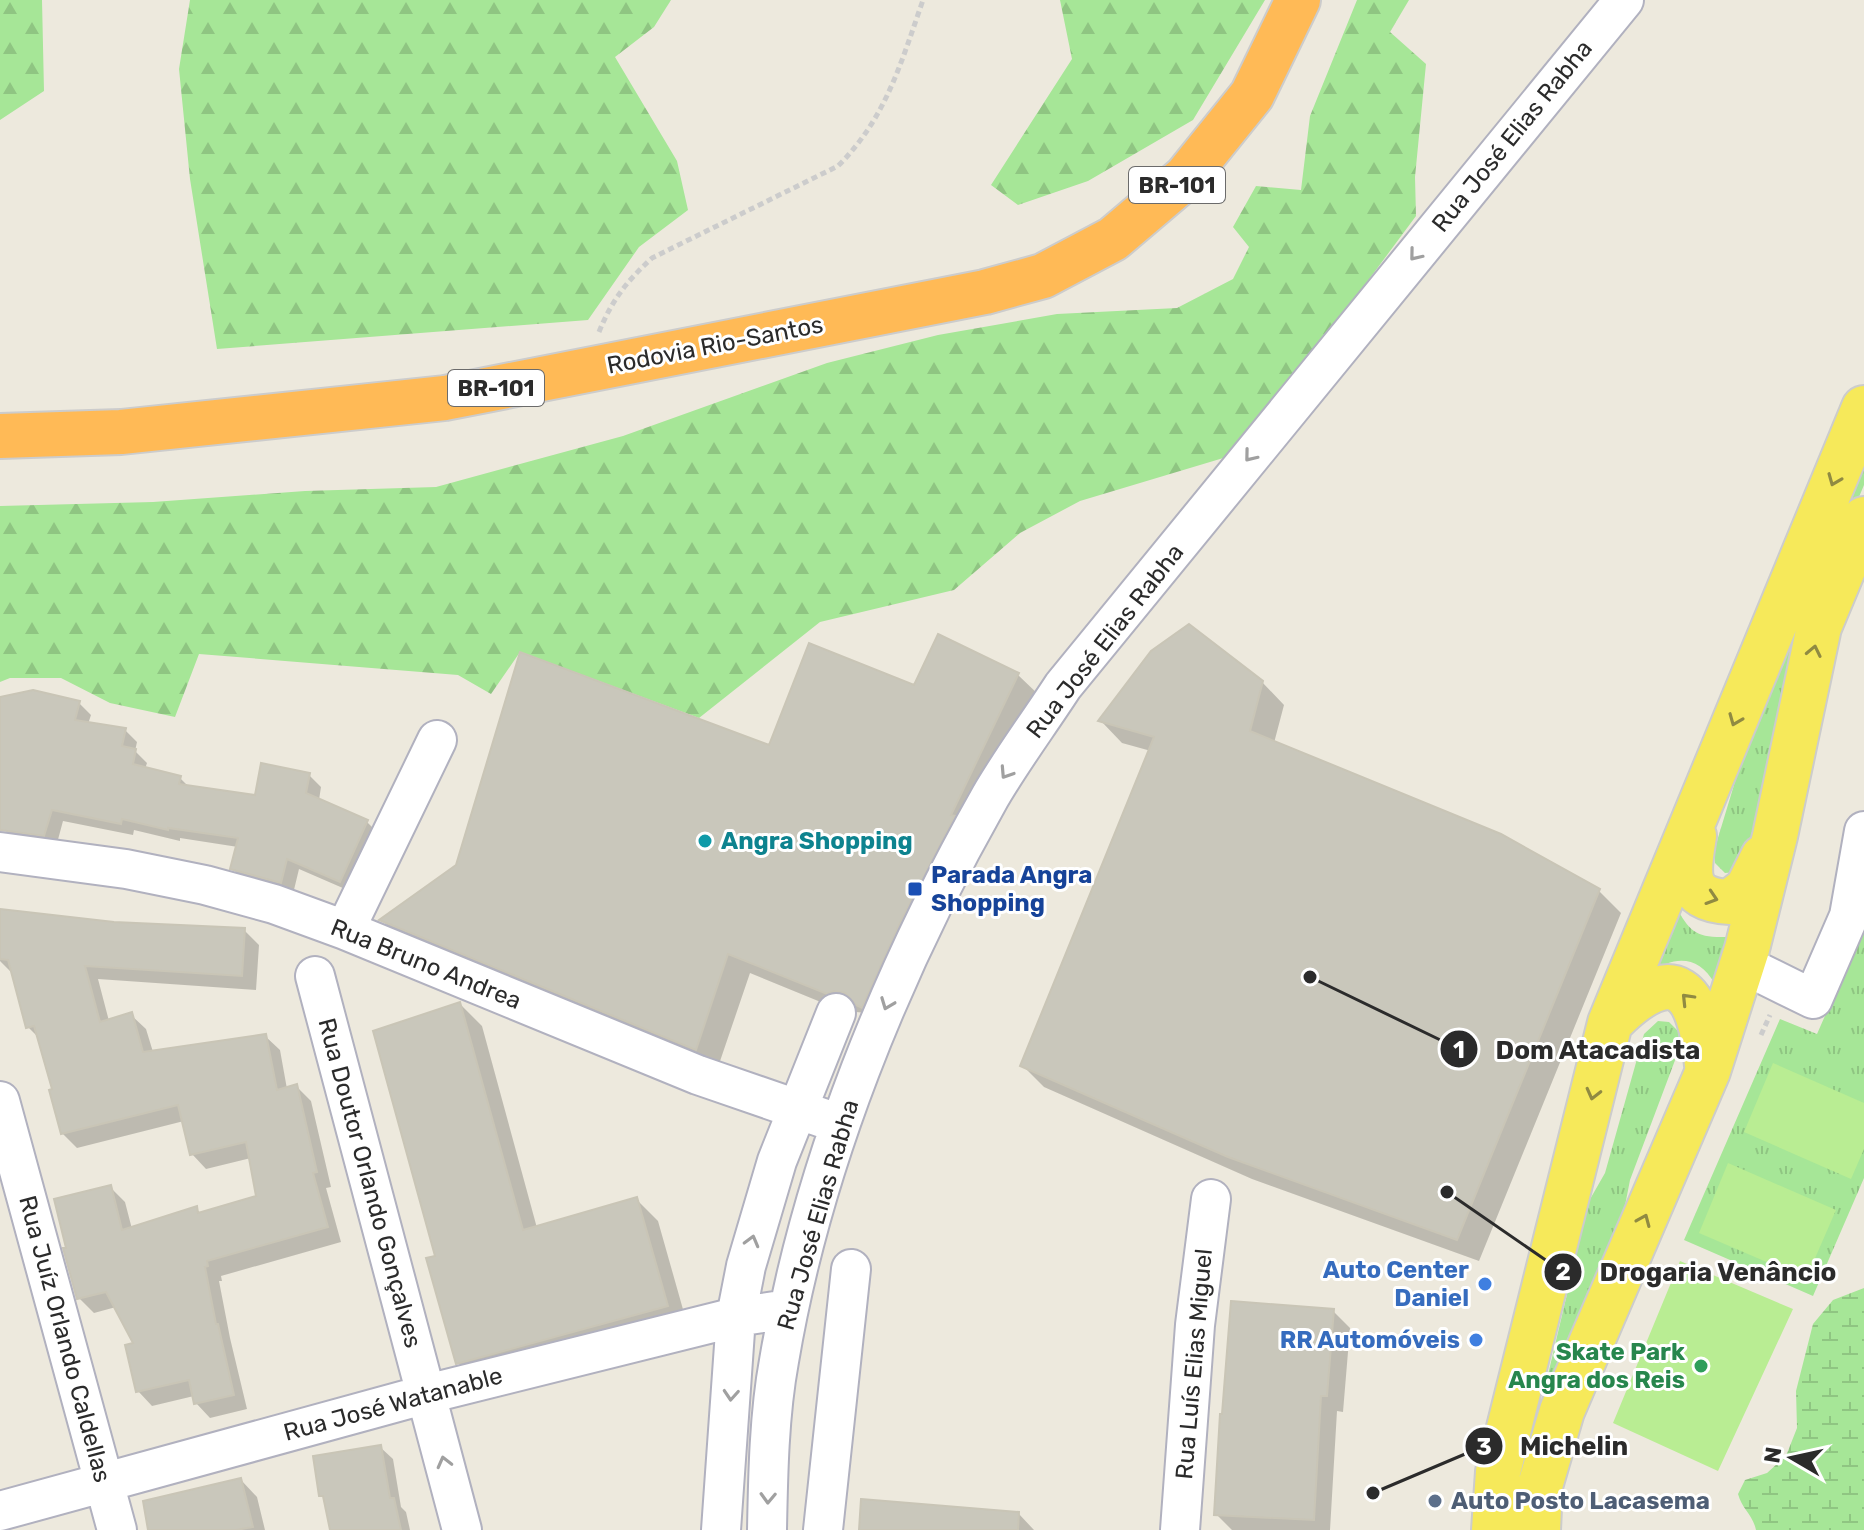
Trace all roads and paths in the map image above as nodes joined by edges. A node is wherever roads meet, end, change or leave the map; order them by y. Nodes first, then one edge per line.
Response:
1 (923, 0) edge
2 (1298, 0) edge
3 (1624, 0) edge
4 (583, 370) junction
5 (1864, 408) edge
6 (0, 436) edge
7 (1864, 519) edge
8 (437, 740) dead end
9 (1699, 806) junction
10 (1864, 831) edge
11 (1775, 836) junction
12 (0, 852) edge
13 (1856, 917) edge
14 (345, 930) junction
15 (1742, 964) junction
16 (315, 976) dead end
17 (836, 1013) dead end
18 (1610, 1023) junction
19 (1708, 1071) junction
20 (0, 1101) edge
21 (798, 1109) junction
22 (840, 1124) junction
23 (1211, 1199) dead end
24 (790, 1303) junction
25 (736, 1317) junction
26 (778, 1365) junction
27 (840, 1369) junction
28 (427, 1394) junction
29 (104, 1482) junction
30 (0, 1511) edge
31 (117, 1530) edge
32 (462, 1530) edge
33 (721, 1530) edge
34 (767, 1530) edge
35 (823, 1530) edge
36 (1180, 1530) edge
37 (1494, 1530) edge
38 (1538, 1530) edge

1 - 4 path
2 - 4 highway, Rodovia Rio-Santos / BR-101
3 -> 22 street, Rua José Elias Rabha
4 - 6 highway, Rodovia Rio-Santos / BR-101
5 -> 9 main road
11 -> 7 main road
8 - 14 street
9 -> 11 main road
9 - 18 main road
10 - 13 street
11 - 15 main road
12 - 14 street, Rua Bruno Andrea
13 - 15 street
14 - 21 street, Rua Bruno Andrea
15 - 19 main road
16 - 28 street, Rua Doutor Orlando Gonçalves
17 - 21 street
19 -> 18 main road
18 -> 37 main road
38 -> 19 main road
20 - 29 street, Rua Juíz Orlando Caldellas
21 - 22 street, Rua Bruno Andrea
25 -> 21 street
22 - 24 street, Rua José Elias Rabha
23 - 36 street, Rua Luís Elias Miguel
24 - 25 street, Rua José Watanable
24 - 26 street, Rua José Elias Rabha
24 - 27 street, Rua José Watanable
25 - 28 street, Rua José Watanable
25 -> 33 street
26 - 27 street
26 -> 34 street, Rua José Elias Rabha
27 - 35 street
28 - 29 street, Rua José Watanable
32 -> 28 street, Rua Doutor Orlando Gonçalves
29 - 30 street, Rua José Watanable
29 - 31 street, Rua Juíz Orlando Caldellas

